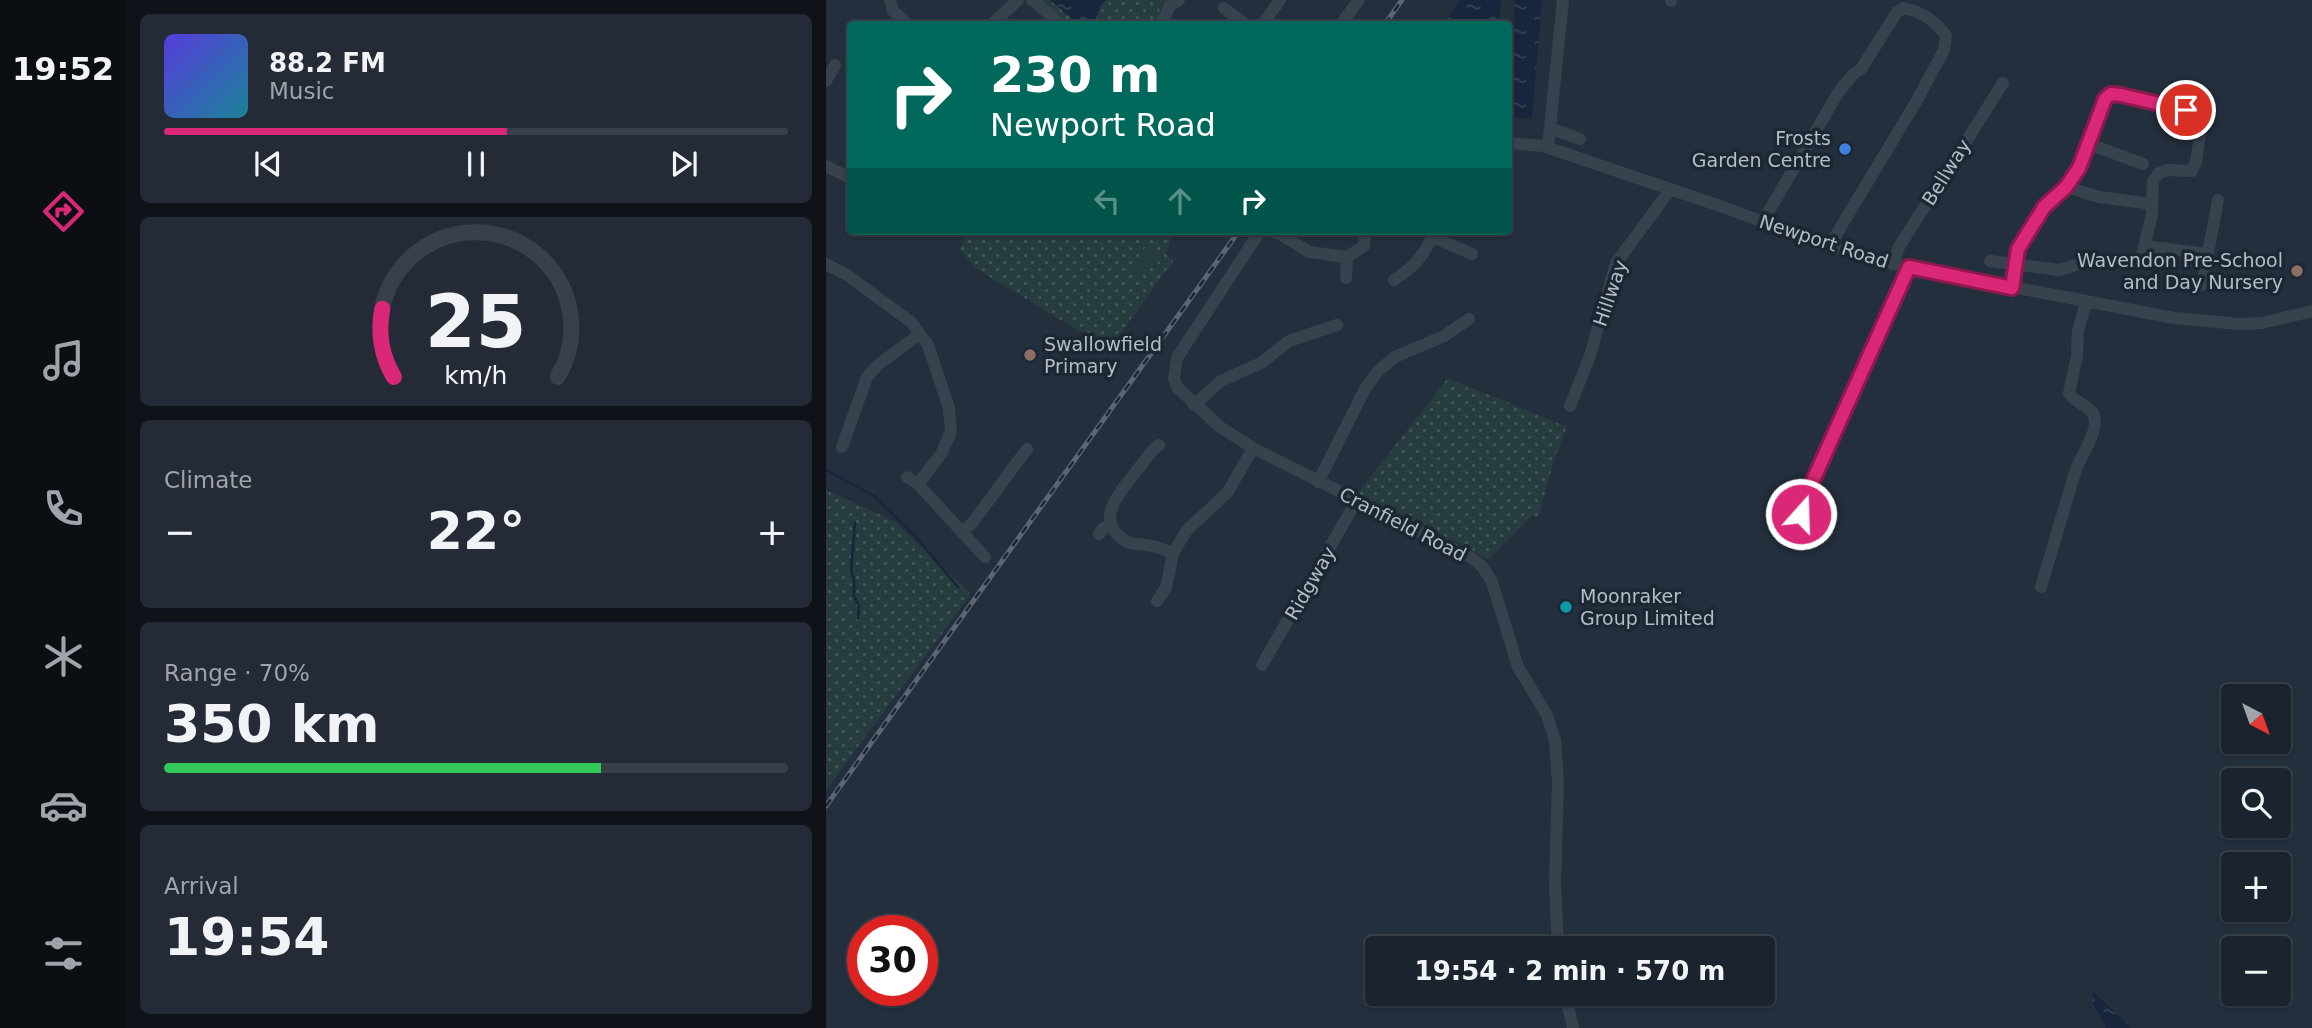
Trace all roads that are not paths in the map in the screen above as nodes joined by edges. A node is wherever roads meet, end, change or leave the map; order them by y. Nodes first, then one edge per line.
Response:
1 (890, 0) edge
2 (1018, 0) edge
3 (1032, 0) edge
4 (1179, 0) edge
5 (1280, 0) edge
6 (1359, 0) edge
7 (1563, 0) edge
8 (1224, 8) dead end
9 (905, 21) edge
10 (995, 21) edge
11 (1057, 21) edge
12 (1162, 21) edge
13 (1241, 21) edge
14 (1265, 21) edge
15 (1343, 21) edge
16 (835, 65) dead end
17 (826, 81) edge
18 (2003, 83) dead end
19 (1550, 128) junction
20 (1580, 139) dead end
21 (1512, 144) edge
22 (2089, 144) junction
23 (1548, 148) junction
24 (826, 167) edge
25 (2150, 168) junction
26 (847, 177) edge
27 (2066, 187) junction
28 (1670, 190) junction
29 (2218, 200) dead end
30 (2145, 202) dead end
31 (1763, 221) junction
32 (1257, 235) edge
33 (1282, 235) edge
34 (1365, 235) edge
35 (1433, 235) edge
36 (1436, 235) edge
37 (2145, 246) junction
38 (1831, 247) junction
39 (1472, 254) dead end
40 (2208, 254) junction
41 (1347, 257) junction
42 (1990, 261) dead end
43 (826, 264) edge
44 (1893, 264) junction
45 (2016, 265) junction
46 (1909, 267) junction
47 (1346, 278) dead end
48 (1394, 279) dead end
49 (2202, 285) dead end
50 (2012, 288) junction
51 (2086, 302) junction
52 (2312, 311) edge
53 (1469, 319) dead end
54 (1337, 325) dead end
55 (920, 334) junction
56 (1194, 405) junction
57 (1570, 406) dead end
58 (1159, 445) dead end
59 (842, 447) dead end
60 (1253, 448) junction
61 (1027, 449) dead end
62 (1318, 482) junction
63 (1357, 500) junction
64 (1801, 514) dead end
65 (1111, 525) junction
66 (962, 532) junction
67 (1099, 534) dead end
68 (1173, 553) junction
69 (985, 556) dead end
70 (2041, 587) dead end
71 (1157, 601) dead end
72 (1262, 665) dead end
73 (1557, 936) edge
74 (1568, 1006) edge
75 (1573, 1028) edge

1 - 9 street
2 - 10 street
3 - 11 street
4 - 12 street
5 - 14 street
6 - 15 street
7 - 19 street
8 - 13 street
16 - 17 street
18 - 44 street, Bellway
19 - 20 street
19 - 23 street
21 - 23 street, Newport Road
22 - 25 street
22 - 25 street
22 - 27 street
23 - 28 street, Newport Road
24 - 26 street
25 - 37 street
27 - 30 street
27 - 45 street
28 - 31 street, Newport Road
28 - 57 street, Hillway
29 - 40 street
31 - 38 street, Newport Road
31 - 38 street
32 - 56 street, Cranfield Road
33 - 41 street
34 - 41 street
35 - 48 street
36 - 39 street
37 - 40 street
37 - 45 street
38 - 44 street, Newport Road
40 - 49 street
41 - 47 street
42 - 45 street
43 - 55 street
44 - 46 street, Newport Road
45 - 50 street
46 - 50 street, Newport Road
46 - 64 street
50 - 51 street, Newport Road
51 - 52 street, Newport Road
51 - 70 street
53 - 62 street
54 - 56 street
55 - 59 street
55 - 66 street
56 - 60 street, Cranfield Road
58 - 65 street
60 - 62 street, Cranfield Road
60 - 68 street
61 - 66 street
62 - 63 street, Cranfield Road
63 - 72 street, Ridgway
63 - 73 street, Cranfield Road
65 - 67 street
65 - 68 street
66 - 69 street
68 - 71 street
74 - 75 street

